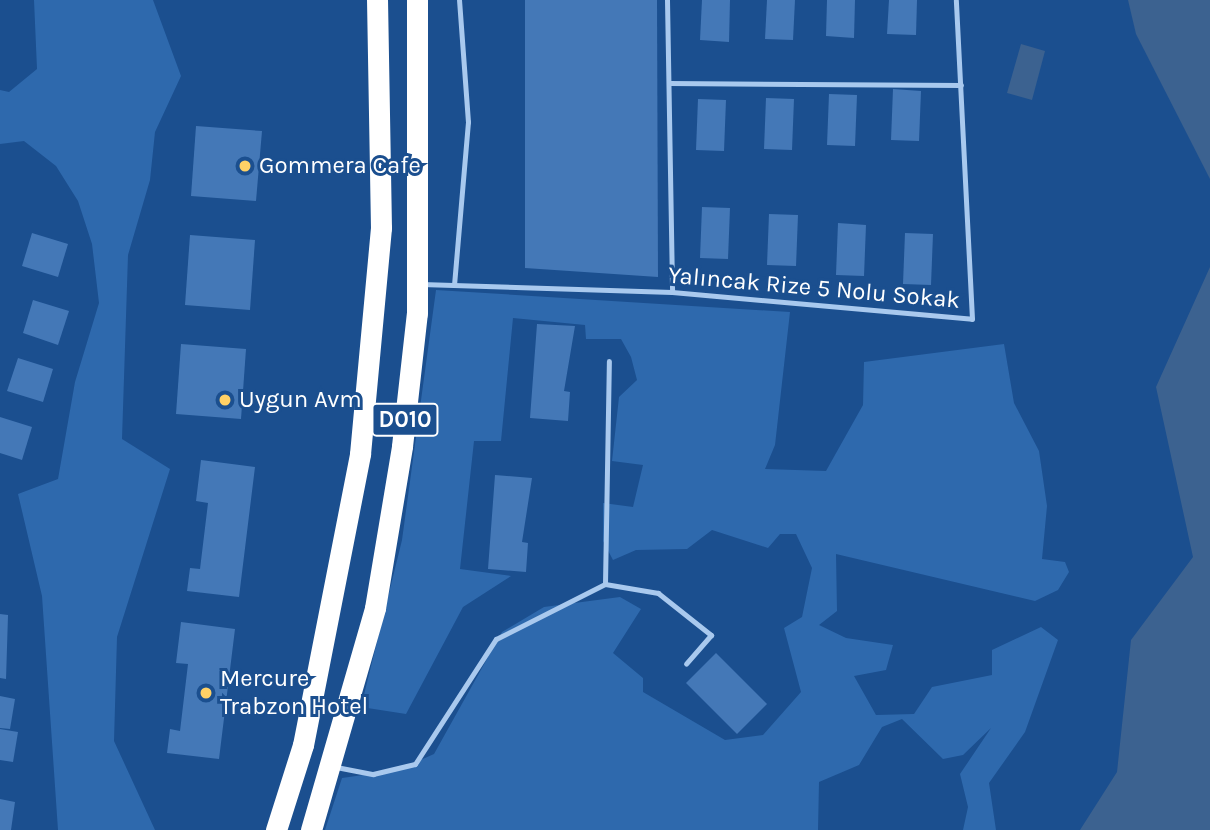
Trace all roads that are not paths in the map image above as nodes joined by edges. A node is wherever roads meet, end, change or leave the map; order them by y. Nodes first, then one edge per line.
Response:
1 (377, 0) edge
2 (417, 0) edge
3 (459, 0) edge
4 (667, 0) edge
5 (956, 0) edge
6 (669, 83) junction
7 (961, 85) junction
8 (418, 284) junction
9 (454, 285) junction
10 (672, 292) junction
11 (609, 361) dead end
12 (605, 584) junction
13 (686, 663) dead end
14 (329, 765) junction
15 (276, 830) edge
16 (310, 830) edge

1 - 15 highway
2 - 8 highway, D010
3 - 9 lane
4 - 6 lane
5 - 7 lane, Yalıncak Rize 5 Nolu Sokak
6 - 7 lane
6 - 10 lane
7 - 10 lane, Yalıncak Rize 5 Nolu Sokak
8 - 9 lane, Yalıncak Rize 5 Nolu Sokak
8 - 14 highway, D010
9 - 10 lane, Yalıncak Rize 5 Nolu Sokak
11 - 12 lane
12 - 13 lane
12 - 14 lane
14 - 16 highway, D010

